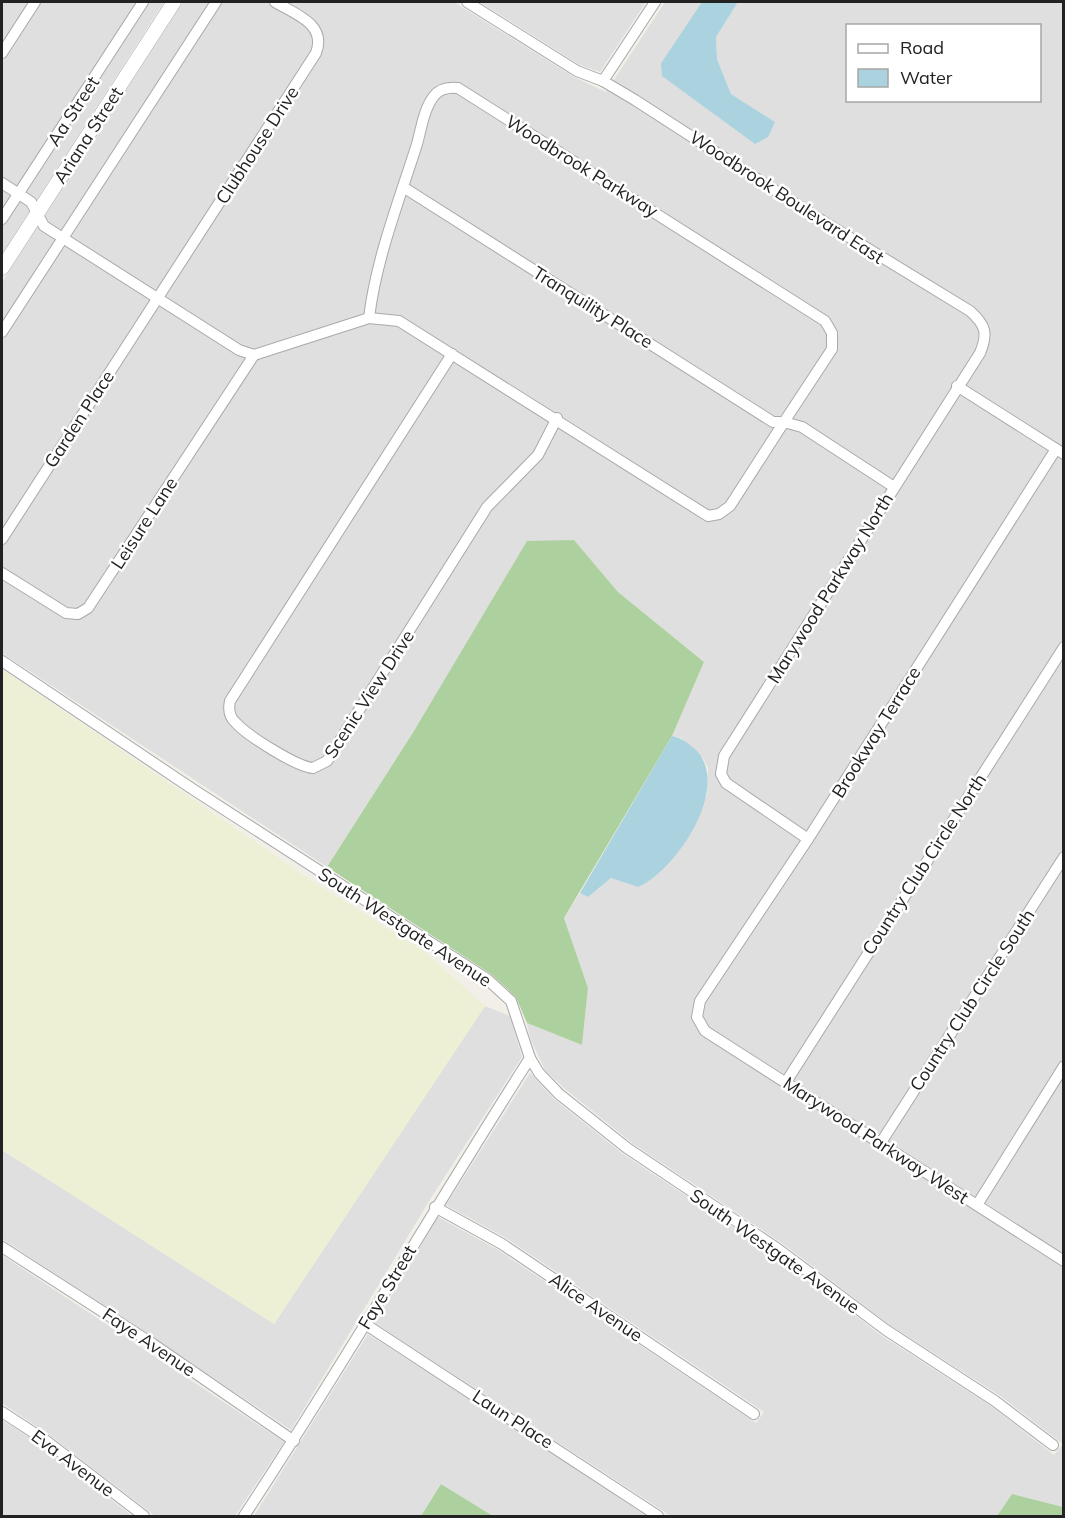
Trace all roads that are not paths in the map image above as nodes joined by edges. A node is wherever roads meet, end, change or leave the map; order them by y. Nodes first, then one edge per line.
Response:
1 (35, 2) edge
2 (143, 2) edge
3 (174, 2) edge
4 (216, 2) edge
5 (275, 2) edge
6 (467, 2) edge
7 (655, 2) edge
8 (2, 53) edge
9 (603, 81) junction
10 (2, 183) edge
11 (403, 187) junction
12 (18, 194) junction
13 (37, 213) junction
14 (2, 219) edge
15 (63, 239) junction
16 (2, 268) edge
17 (156, 299) junction
18 (971, 312) joint
19 (369, 318) junction
20 (2, 332) edge
21 (453, 354) junction
22 (254, 355) junction
23 (957, 386) junction
24 (557, 418) junction
25 (784, 422) junction
26 (1060, 452) edge
27 (894, 487) junction
28 (2, 539) edge
29 (2, 573) edge
30 (1064, 647) edge
31 (2, 661) edge
32 (808, 839) junction
33 (1064, 857) edge
34 (698, 1013) joint
35 (530, 1058) junction
36 (1064, 1066) edge
37 (786, 1082) junction
38 (880, 1144) junction
39 (977, 1205) junction
40 (435, 1207) junction
41 (2, 1247) edge
42 (1064, 1261) edge
43 (365, 1324) junction
44 (2, 1412) edge
45 (754, 1414) dead end
46 (294, 1441) junction
47 (1053, 1445) dead end
48 (144, 1516) edge
49 (244, 1516) edge
50 (658, 1516) edge

1 - 8 street
2 - 12 street, Aa Street
3 - 13 street, Ariana Street
4 - 15 street
5 - 17 street, Clubhouse Drive
6 - 9 street, Woodbrook Boulevard East
7 - 9 street
9 - 18 street, Woodbrook Boulevard East
10 - 12 street
11 - 19 street, Woodbrook Parkway
11 - 25 street, Tranquility Place
11 - 25 street, Woodbrook Parkway
12 - 13 street
12 - 14 street, Aa Street
13 - 15 street
13 - 16 street, Ariana Street
15 - 17 street
15 - 20 street
17 - 22 street
17 - 28 street, Garden Place
18 - 23 street, Marywood Parkway North
19 - 21 street, Woodbrook Parkway
19 - 22 street, Woodbrook Parkway
21 - 24 street, Woodbrook Parkway
21 - 24 street, Scenic View Drive
22 - 29 street, Leisure Lane
23 - 26 street
23 - 27 street, Marywood Parkway North
24 - 25 street, Woodbrook Parkway
25 - 27 street
26 - 32 street, Brookway Terrace
27 - 32 street, Marywood Parkway North
30 - 37 street, Country Club Circle North
31 - 35 street, South Westgate Avenue
32 - 34 street, Brookway Terrace
33 - 38 street, Country Club Circle South
34 - 37 street, Marywood Parkway West
35 - 40 street, Faye Street
35 - 47 street, South Westgate Avenue
36 - 39 street
37 - 38 street, Marywood Parkway West
38 - 39 street, Marywood Parkway West
39 - 42 street, Marywood Parkway West
40 - 43 street, Faye Street
40 - 45 street, Alice Avenue
41 - 46 street, Faye Avenue
43 - 46 street, Faye Street
43 - 50 street, Laun Place
44 - 48 street, Eva Avenue
46 - 49 street, Faye Street

